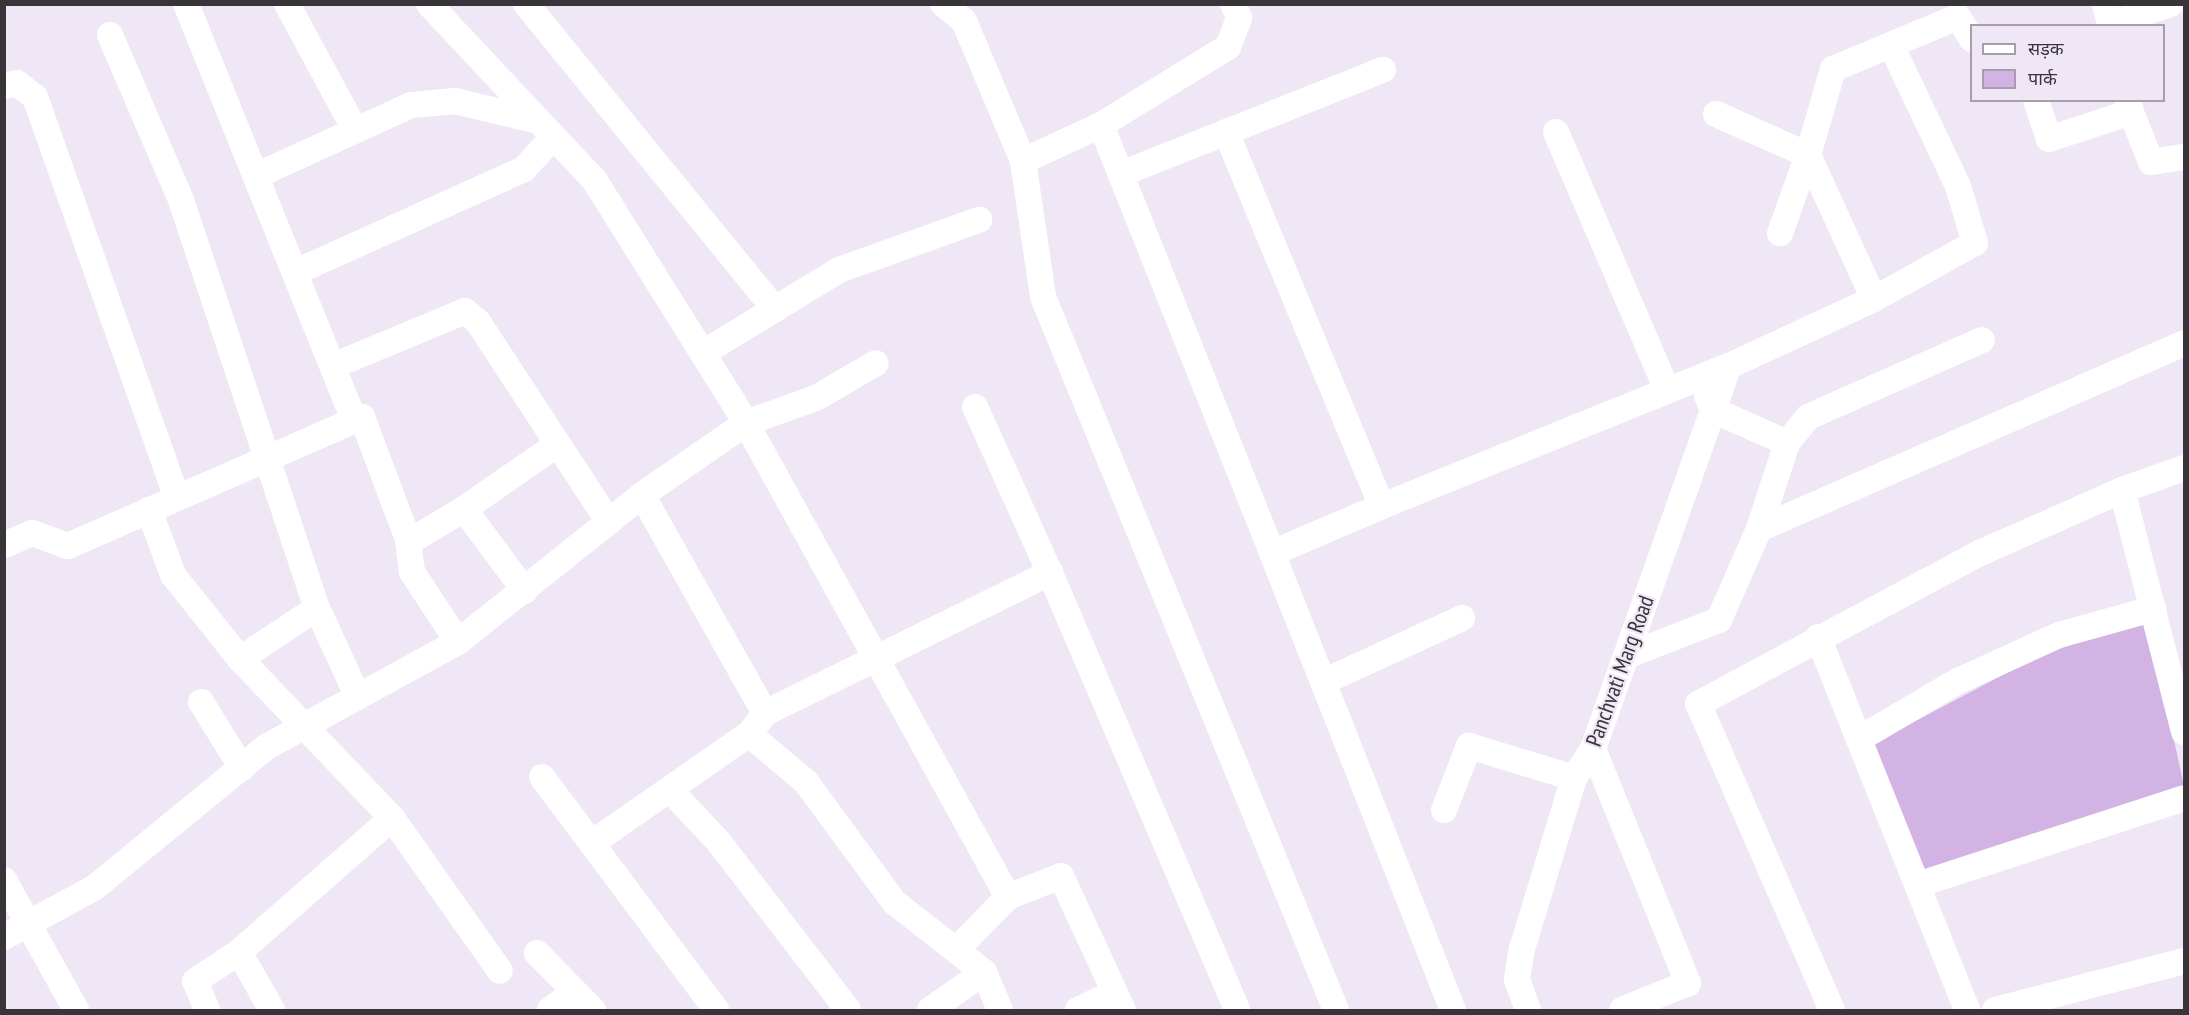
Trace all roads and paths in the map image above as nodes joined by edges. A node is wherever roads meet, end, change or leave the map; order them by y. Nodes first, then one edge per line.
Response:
1 (186, 4) edge
2 (288, 4) edge
3 (429, 4) edge
4 (526, 4) edge
5 (943, 4) edge
6 (1233, 4) edge
7 (2171, 4) edge
8 (2109, 18) edge
9 (110, 35) dead end
10 (1970, 37) edge
11 (1891, 45) junction
12 (1383, 70) dead end
13 (4, 86) edge
14 (2037, 102) edge
15 (2129, 106) edge
16 (1716, 114) dead end
17 (1101, 125) junction
18 (354, 128) junction
19 (546, 129) junction
20 (1226, 132) junction
21 (1556, 132) dead end
22 (1808, 155) junction
23 (2184, 157) edge
24 (1023, 161) junction
25 (1120, 174) junction
26 (258, 176) junction
27 (979, 220) dead end
28 (1780, 233) dead end
29 (296, 272) junction
30 (1874, 299) junction
31 (775, 309) junction
32 (1982, 339) dead end
33 (2184, 343) edge
34 (703, 353) junction
35 (876, 363) dead end
36 (333, 366) junction
37 (1729, 366) junction
38 (1699, 378) junction
39 (1668, 390) junction
40 (975, 407) dead end
41 (1713, 410) junction
42 (353, 418) junction
43 (746, 423) junction
44 (1786, 442) junction
45 (558, 444) junction
46 (268, 456) junction
47 (2184, 468) edge
48 (2122, 490) junction
49 (642, 495) junction
50 (177, 496) junction
51 (1382, 506) junction
52 (464, 508) junction
53 (148, 510) junction
54 (609, 522) junction
55 (1759, 529) junction
56 (6, 538) edge
57 (408, 540) junction
58 (1272, 553) junction
59 (1050, 573) junction
60 (525, 591) junction
61 (317, 608) junction
62 (2153, 609) junction
63 (1462, 618) dead end
64 (1818, 637) junction
65 (458, 642) junction
66 (1626, 656) junction
67 (240, 659) junction
68 (877, 661) junction
69 (1323, 682) junction
70 (358, 697) junction
71 (201, 702) dead end
72 (765, 713) junction
73 (306, 726) junction
74 (2184, 732) edge
75 (749, 734) junction
76 (1859, 739) junction
77 (1593, 749) junction
78 (242, 768) junction
79 (542, 777) dead end
80 (1574, 778) junction
81 (670, 791) junction
82 (2184, 798) edge
83 (1444, 810) dead end
84 (392, 818) junction
85 (592, 843) junction
86 (4, 880) edge
87 (1917, 885) junction
88 (1008, 897) junction
89 (30, 924) junction
90 (4, 937) edge
91 (956, 950) junction
92 (239, 952) junction
93 (537, 953) dead end
94 (2184, 961) edge
95 (500, 971) dead end
96 (984, 972) junction
97 (574, 992) junction
98 (1119, 1001) edge
99 (76, 1011) edge
100 (207, 1011) edge
101 (272, 1011) edge
102 (550, 1011) edge
103 (592, 1011) edge
104 (716, 1011) edge
105 (848, 1011) edge
106 (930, 1011) edge
107 (1000, 1011) edge
108 (1078, 1011) edge
109 (1237, 1011) edge
110 (1336, 1011) edge
111 (1453, 1011) edge
112 (1528, 1011) edge
113 (1622, 1011) edge
114 (1832, 1011) edge
115 (1967, 1011) edge
116 (1995, 1011) edge

1 - 26 street
2 - 18 street
3 - 19 street
4 - 31 street
5 - 24 street
6 - 17 street
7 - 8 street
9 - 46 street
10 - 11 street
11 - 22 street
11 - 30 street
12 - 20 street
13 - 50 street
14 - 15 street
15 - 23 street
16 - 22 street
17 - 24 street
17 - 25 street
18 - 19 street
18 - 26 street
19 - 29 street
19 - 34 street
20 - 25 street
20 - 51 street
21 - 39 street
22 - 28 street
22 - 30 street
24 - 110 street
25 - 58 street
26 - 29 street
27 - 31 street
29 - 36 street
30 - 37 street
31 - 34 street
32 - 44 street
33 - 55 street
34 - 43 street
35 - 43 street
36 - 42 street
36 - 45 street
37 - 38 street
37 - 41 street, Panchvati Marg Road
38 - 39 street
38 - 41 street
39 - 51 street
40 - 59 street
41 - 44 street
41 - 66 street, Panchvati Marg Road
42 - 46 street
42 - 57 street
43 - 49 street
43 - 68 street
44 - 55 street
45 - 52 street
45 - 54 street
46 - 50 street
46 - 61 street
47 - 48 street
48 - 62 street
48 - 64 street
49 - 54 street
49 - 72 street
50 - 53 street
51 - 58 street
52 - 57 street
52 - 60 street
53 - 56 street
53 - 67 street
54 - 60 street
55 - 66 street
57 - 65 street
58 - 69 street
59 - 68 street
59 - 109 street
60 - 65 street
61 - 67 street
61 - 70 street
62 - 74 street
62 - 76 street
63 - 69 street
64 - 76 street
64 - 114 street
65 - 70 street
66 - 77 street, Panchvati Marg Road
67 - 73 street
68 - 72 street
68 - 88 street
69 - 111 street
70 - 73 street
71 - 78 street
72 - 75 street
73 - 78 street
73 - 84 street
75 - 81 street
75 - 91 street
76 - 87 street
77 - 80 street, Panchvati Marg Road
77 - 113 street
78 - 89 street
79 - 85 street
80 - 83 street
80 - 112 street, Panchvati Marg Road
81 - 85 street
81 - 105 street
82 - 87 street
84 - 92 street
84 - 95 street
85 - 104 street
86 - 89 street
87 - 115 street
88 - 91 street
88 - 98 street
89 - 90 street
89 - 99 street
91 - 96 street
92 - 100 street
92 - 101 street
93 - 97 street
94 - 116 street
96 - 106 street
96 - 107 street
97 - 102 street
97 - 103 street
98 - 108 street

